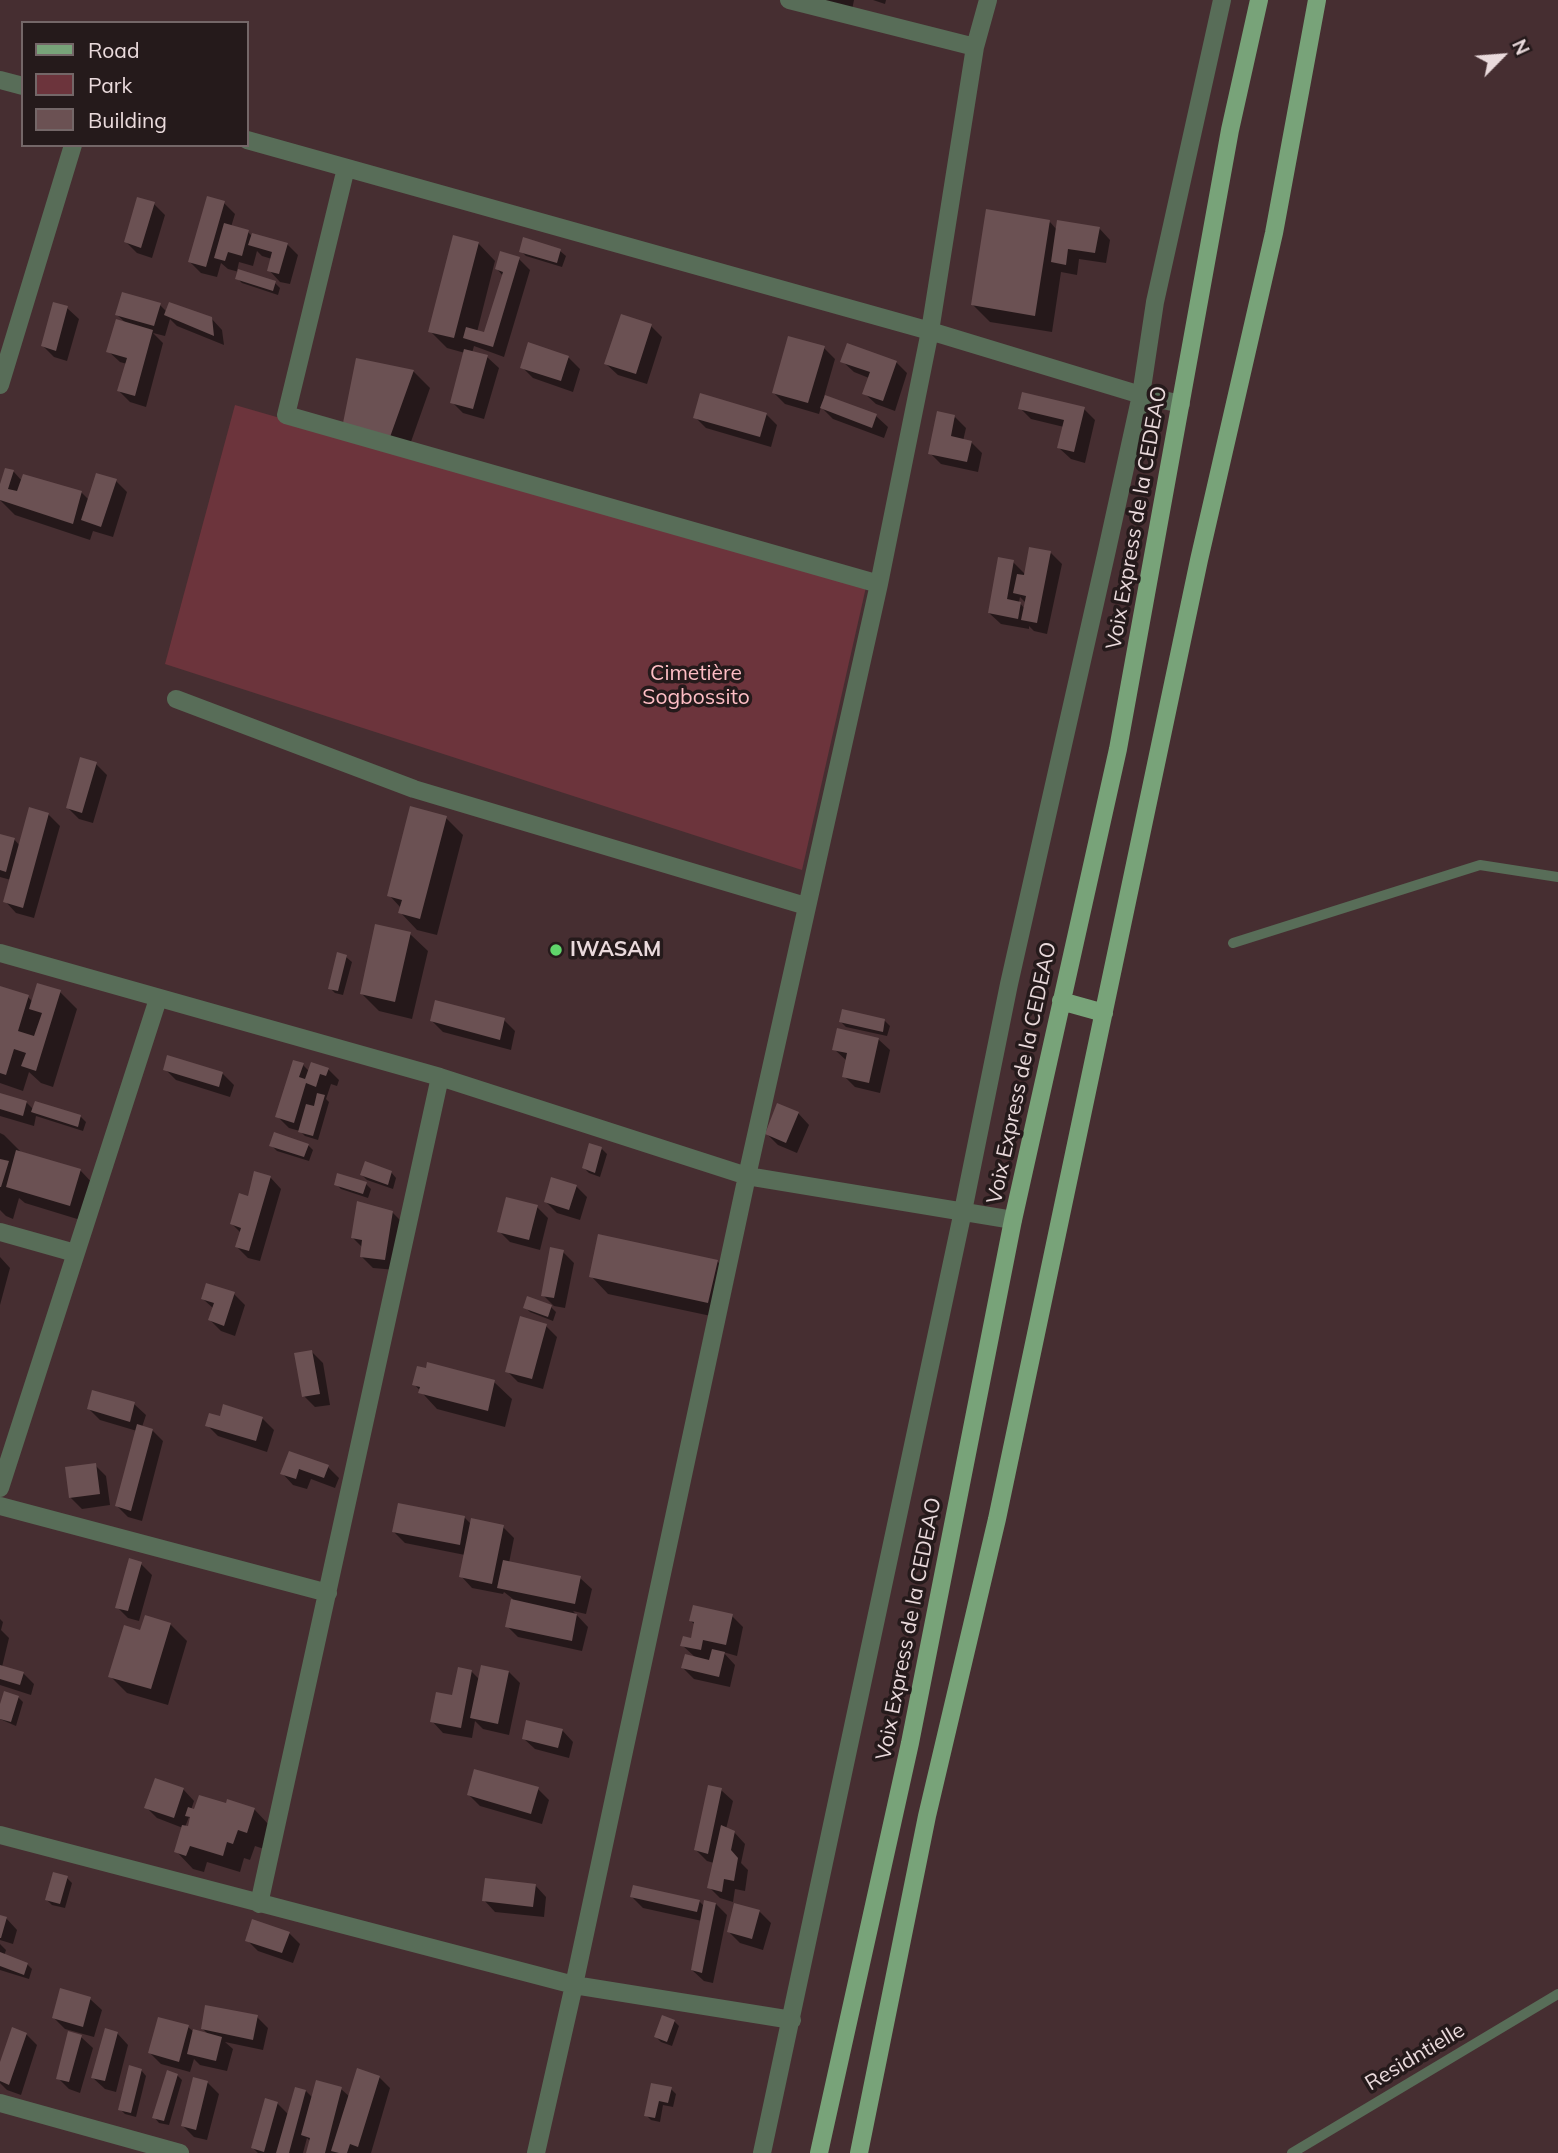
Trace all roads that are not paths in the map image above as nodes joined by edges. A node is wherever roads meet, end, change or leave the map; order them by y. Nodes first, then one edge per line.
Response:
1 (789, 0) edge
2 (988, 0) edge
3 (1222, 0) edge
4 (1259, 0) edge
5 (1317, 0) edge
6 (975, 47) junction
7 (0, 80) edge
8 (21, 85) edge
9 (248, 140) edge
10 (72, 147) edge
11 (346, 168) junction
12 (930, 331) junction
13 (0, 385) edge
14 (1141, 395) junction
15 (1181, 404) junction
16 (879, 584) junction
17 (176, 699) dead end
18 (1558, 877) edge
19 (806, 906) junction
20 (1233, 943) dead end
21 (0, 953) edge
22 (158, 999) junction
23 (1061, 1002) junction
24 (1104, 1013) junction
25 (439, 1077) junction
26 (747, 1176) junction
27 (963, 1210) junction
28 (1013, 1220) junction
29 (0, 1232) edge
30 (75, 1253) junction
31 (0, 1488) edge
32 (0, 1507) edge
33 (328, 1593) junction
34 (0, 1835) edge
35 (259, 1904) junction
36 (574, 1986) junction
37 (1558, 1994) edge
38 (792, 2020) junction
39 (0, 2103) edge
40 (180, 2153) edge
41 (536, 2153) edge
42 (762, 2153) edge
43 (819, 2153) edge
44 (859, 2153) edge
45 (1292, 2153) edge

1 - 6 street
2 - 6 street
3 - 14 street
4 - 15 main road, Voix Express de la CEDEAO
5 - 24 main road
6 - 12 street
7 - 8 street
9 - 11 street
10 - 13 street
11 - 12 street
11 - 16 street
12 - 14 street
12 - 16 street
14 - 15 street
14 - 27 street
15 - 23 main road, Voix Express de la CEDEAO
16 - 19 street
17 - 19 street
18 - 20 lane
19 - 26 street
21 - 22 street
22 - 25 street
22 - 30 street
23 - 24 main road
23 - 28 main road, Voix Express de la CEDEAO
24 - 44 main road
25 - 26 street
25 - 33 street
26 - 27 street
26 - 36 street
27 - 28 street
27 - 38 street
28 - 43 main road, Voix Express de la CEDEAO
29 - 30 street
30 - 31 street
32 - 33 street
33 - 35 street
34 - 35 street
35 - 36 street
36 - 38 street
36 - 41 street
37 - 45 lane, Residntielle
38 - 42 street
39 - 40 street

